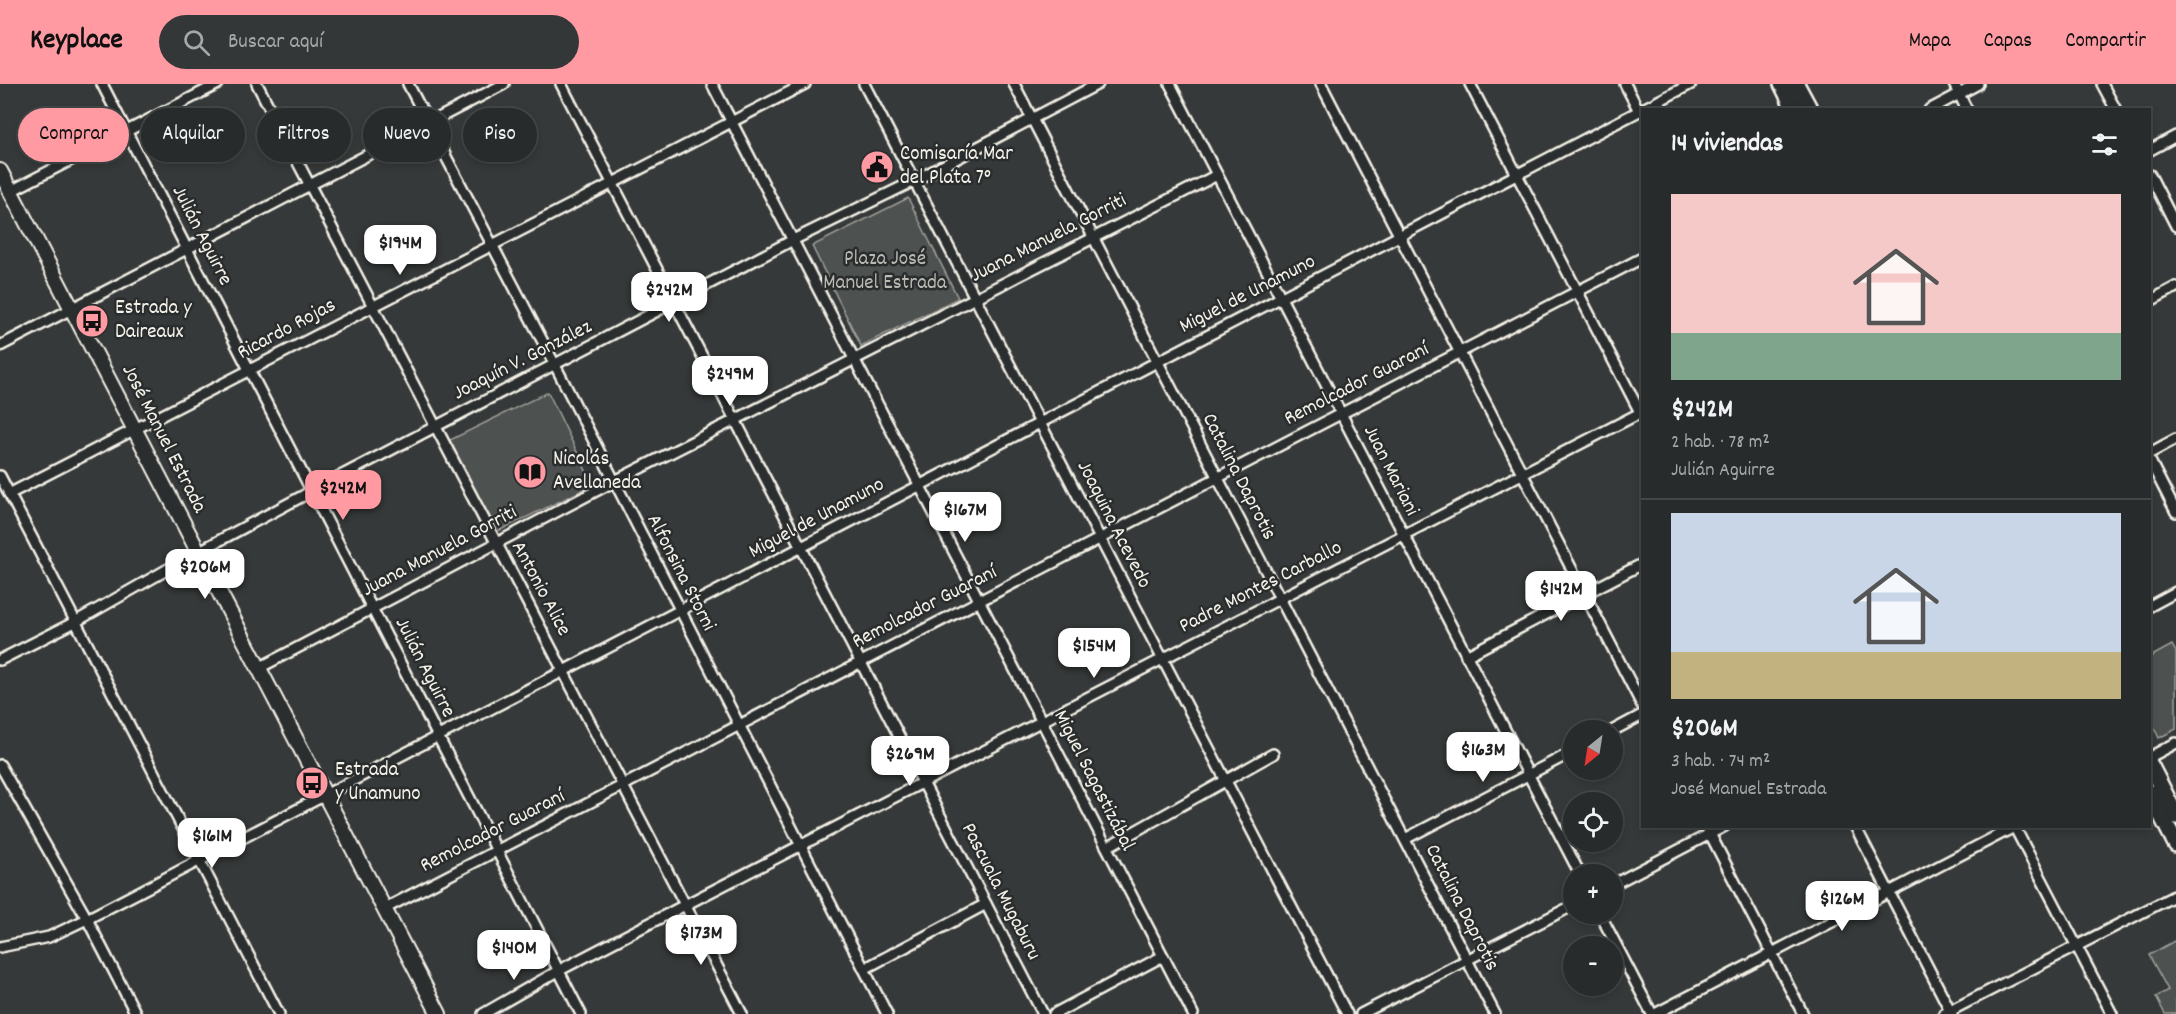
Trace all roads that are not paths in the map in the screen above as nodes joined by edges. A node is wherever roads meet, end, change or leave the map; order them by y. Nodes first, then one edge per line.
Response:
1 (102, 84) edge
2 (218, 84) edge
3 (257, 84) edge
4 (408, 84) edge
5 (504, 84) edge
6 (561, 84) edge
7 (712, 84) edge
8 (805, 84) edge
9 (864, 84) edge
10 (1014, 84) edge
11 (1098, 84) edge
12 (1170, 84) edge
13 (1321, 84) edge
14 (1470, 84) edge
15 (1625, 84) edge
16 (1691, 84) edge
17 (1782, 84) edge
18 (1796, 84) edge
19 (1954, 84) edge
20 (1978, 84) edge
21 (2102, 84) edge
22 (1959, 94) junction
23 (115, 108) edge
24 (420, 108) edge
25 (1645, 108) edge
26 (1794, 108) edge
27 (1809, 108) edge
28 (1933, 108) edge
29 (1966, 108) edge
30 (2115, 108) edge
31 (1639, 111) joint
32 (451, 112) edge
33 (1032, 119) junction
34 (731, 122) junction
35 (129, 130) edge
36 (129, 135) edge
37 (2176, 136) edge
38 (2151, 149) edge
39 (363, 158) edge
40 (67, 162) edge
41 (448, 162) edge
42 (0, 171) edge
43 (1217, 175) junction
44 (1518, 175) junction
45 (2151, 177) edge
46 (914, 181) junction
47 (612, 184) junction
48 (310, 185) junction
49 (11, 191) junction
50 (2176, 226) edge
51 (1400, 236) junction
52 (1093, 237) junction
53 (793, 240) junction
54 (491, 245) junction
55 (187, 249) junction
56 (1641, 259) edge
57 (2176, 287) edge
58 (1578, 291) junction
59 (975, 297) junction
60 (1281, 298) junction
61 (2151, 300) edge
62 (674, 303) junction
63 (372, 305) junction
64 (72, 308) junction
65 (0, 346) edge
66 (1460, 352) junction
67 (854, 359) junction
68 (1158, 362) junction
69 (555, 365) junction
70 (250, 370) junction
71 (1641, 411) edge
72 (1340, 414) junction
73 (1641, 414) edge
74 (735, 419) junction
75 (1040, 423) junction
76 (435, 427) junction
77 (135, 429) junction
78 (2176, 439) edge
79 (2151, 452) edge
80 (2151, 463) edge
81 (1523, 473) junction
82 (0, 476) edge
83 (1218, 477) junction
84 (613, 482) junction
85 (920, 486) junction
86 (312, 491) junction
87 (9, 494) junction
88 (2176, 513) edge
89 (1403, 535) junction
90 (1100, 538) junction
91 (496, 542) junction
92 (802, 548) junction
93 (198, 552) junction
94 (1641, 565) edge
95 (2176, 592) edge
96 (1585, 594) junction
97 (1280, 598) junction
98 (979, 601) junction
99 (2151, 605) edge
100 (373, 608) junction
101 (679, 611) junction
102 (75, 622) junction
103 (1466, 656) junction
104 (1163, 659) junction
105 (0, 660) edge
106 (861, 662) junction
107 (259, 668) junction
108 (563, 671) junction
109 (1641, 703) edge
110 (1641, 716) edge
111 (1042, 721) junction
112 (738, 725) junction
113 (1623, 726) edge
114 (439, 736) junction
115 (2176, 743) edge
116 (1273, 754) dead end
117 (2151, 756) edge
118 (1563, 757) edge
119 (0, 765) edge
120 (2151, 767) edge
121 (1528, 775) junction
122 (1226, 781) junction
123 (923, 782) junction
124 (622, 785) junction
125 (325, 795) junction
126 (2151, 795) edge
127 (2176, 816) edge
128 (1856, 828) edge
129 (2013, 828) edge
130 (2016, 828) edge
131 (1708, 830) edge
132 (1405, 839) junction
133 (2176, 844) edge
134 (801, 846) junction
135 (1107, 847) junction
136 (497, 850) junction
137 (199, 860) junction
138 (1575, 864) edge
139 (1623, 879) edge
140 (1889, 892) junction
141 (2176, 895) edge
142 (986, 904) junction
143 (685, 905) junction
144 (384, 909) junction
145 (1563, 911) edge
146 (87, 919) junction
147 (1605, 924) edge
148 (2076, 946) junction
149 (0, 947) edge
150 (1772, 954) junction
151 (1163, 956) junction
152 (1467, 959) junction
153 (864, 969) junction
154 (558, 971) junction
155 (1949, 1013) edge
156 (136, 1014) edge
157 (279, 1014) edge
158 (439, 1014) edge
159 (483, 1014) edge
160 (580, 1014) edge
161 (742, 1014) edge
162 (887, 1014) edge
163 (1043, 1014) edge
164 (1054, 1014) edge
165 (1194, 1014) edge
166 (1347, 1014) edge
167 (1361, 1014) edge
168 (1495, 1014) edge
169 (1653, 1014) edge
170 (1803, 1014) edge
171 (2112, 1014) edge

1 - 23 street, Julián Aguirre
2 - 35 street
3 - 48 street, Antonio Alice
4 - 24 street, Alfonsina Storni
5 - 32 street
6 - 47 street, Pascuala Mugaburu
7 - 34 street, Miguel Sagastizábal
8 - 34 street, Ricardo Rojas
9 - 46 street, Joaquina Acevedo
10 - 33 street, Catalina Daprotis
11 - 33 street, Joaquín V. González
12 - 43 street, Juan Mariani
13 - 51 street
14 - 44 street
15 - 31 street
16 - 25 street, Miguel de Unamuno
17 - 26 main road
18 - 27 main road
19 - 22 street
20 - 22 street
21 - 30 street
22 - 28 street
22 - 29 street
31 - 44 street, Miguel de Unamuno
33 - 46 street, Joaquín V. González
33 - 52 street, Catalina Daprotis
34 - 47 street, Ricardo Rojas
34 - 53 street, Miguel Sagastizábal
36 - 55 street, Julián Aguirre
37 - 38 street
39 - 48 street
40 - 49 street
41 - 54 street, Alfonsina Storni
42 - 49 main road, José Manuel Estrada
43 - 52 street, Juana Manuela Gorriti
43 - 60 street, Juan Mariani
44 - 51 street, Miguel de Unamuno
44 - 58 street
45 - 50 street
46 - 53 street, Joaquín V. González
46 - 59 street, Joaquina Acevedo
47 - 54 street, Ricardo Rojas
47 - 62 street, Pascuala Mugaburu
48 - 55 street
48 - 63 street, Antonio Alice
49 - 64 main road, José Manuel Estrada
51 - 60 street, Miguel de Unamuno
51 - 66 street
52 - 59 street, Juana Manuela Gorriti
52 - 68 street, Catalina Daprotis
53 - 62 street, Joaquín V. González
53 - 67 street, Miguel Sagastizábal
54 - 63 street, Ricardo Rojas
54 - 69 street, Alfonsina Storni
55 - 64 street
55 - 70 street, Julián Aguirre
56 - 58 street, Remolcador Guaraní
57 - 61 street
58 - 66 street, Remolcador Guaraní
58 - 71 street
59 - 67 street, Juana Manuela Gorriti
59 - 75 street, Joaquina Acevedo
60 - 68 street, Miguel de Unamuno
60 - 72 street, Juan Mariani
62 - 69 street, Joaquín V. González
62 - 74 street, Pascuala Mugaburu
63 - 70 street, Ricardo Rojas
63 - 76 street, Antonio Alice
64 - 65 street
64 - 77 main road, José Manuel Estrada
66 - 72 street, Remolcador Guaraní
66 - 81 street
67 - 74 street, Juana Manuela Gorriti
67 - 85 street, Miguel Sagastizábal
68 - 75 street, Miguel de Unamuno
68 - 83 street, Catalina Daprotis
69 - 76 street, Joaquín V. González
69 - 84 street, Alfonsina Storni
70 - 77 street, Ricardo Rojas
70 - 86 street, Julián Aguirre
72 - 83 street, Remolcador Guaraní
72 - 89 street, Juan Mariani
73 - 81 street, Padre Montes Carballo
74 - 84 street, Juana Manuela Gorriti
74 - 92 street, Pascuala Mugaburu
75 - 85 street, Miguel de Unamuno
75 - 90 street, Joaquina Acevedo
76 - 86 street, Joaquín V. González
76 - 91 street, Antonio Alice
77 - 87 street, Ricardo Rojas
77 - 93 main road, José Manuel Estrada
78 - 79 street
80 - 88 street
81 - 89 street, Padre Montes Carballo
81 - 96 street
82 - 87 street
83 - 90 street, Remolcador Guaraní
83 - 97 street, Catalina Daprotis
84 - 91 street, Juana Manuela Gorriti
84 - 101 street, Alfonsina Storni
85 - 92 street, Miguel de Unamuno
85 - 98 street, Miguel Sagastizábal
86 - 93 street, Joaquín V. González
86 - 100 street, Julián Aguirre
87 - 102 street
89 - 97 street, Padre Montes Carballo
89 - 103 street, Juan Mariani
90 - 98 street, Remolcador Guaraní
90 - 104 street, Joaquina Acevedo
91 - 100 street, Juana Manuela Gorriti
91 - 108 street, Antonio Alice
92 - 101 street, Miguel de Unamuno
92 - 106 street, Pascuala Mugaburu
93 - 102 street, Joaquín V. González
93 - 107 main road, José Manuel Estrada
94 - 96 street
95 - 99 street
96 - 103 street
96 - 109 street
97 - 104 street, Padre Montes Carballo
97 - 132 street, Catalina Daprotis
98 - 106 street, Remolcador Guaraní
98 - 111 street, Miguel Sagastizábal
100 - 107 street, Juana Manuela Gorriti
100 - 114 street, Julián Aguirre
101 - 108 street, Miguel de Unamuno
101 - 112 street, Alfonsina Storni
102 - 105 street, Joaquín V. González
102 - 137 street
103 - 121 street, Juan Mariani
104 - 111 street, Padre Montes Carballo
104 - 122 street, Joaquina Acevedo
106 - 112 street, Remolcador Guaraní
106 - 123 street, Pascuala Mugaburu
107 - 125 main road, José Manuel Estrada
108 - 114 street, Miguel de Unamuno
108 - 124 street, Antonio Alice
110 - 113 street
111 - 123 street, Padre Montes Carballo
111 - 135 street, Miguel Sagastizábal
112 - 124 street, Remolcador Guaraní
112 - 134 street, Alfonsina Storni
114 - 125 street, Miguel de Unamuno
114 - 136 street, Julián Aguirre
115 - 117 street
116 - 122 street
118 - 121 street
119 - 146 street
120 - 127 main road
121 - 132 street
121 - 138 street, Juan Mariani
122 - 135 street
122 - 166 street, Joaquina Acevedo
123 - 134 street, Padre Montes Carballo
123 - 142 street, Pascuala Mugaburu
124 - 136 street, Remolcador Guaraní
124 - 143 street, Antonio Alice
125 - 137 street, Miguel de Unamuno
125 - 144 main road, José Manuel Estrada
126 - 133 main road
128 - 140 street
129 - 140 street
130 - 148 street
131 - 139 street
131 - 150 street
132 - 152 street, Catalina Daprotis
134 - 143 street, Padre Montes Carballo
134 - 153 street, Alfonsina Storni
135 - 151 street, Miguel Sagastizábal
136 - 144 street, Remolcador Guaraní
136 - 154 street, Julián Aguirre
137 - 146 street, Miguel de Unamuno
137 - 157 street
140 - 150 street
140 - 155 street
141 - 148 street
142 - 153 street
142 - 163 street, Pascuala Mugaburu
143 - 154 street, Padre Montes Carballo
143 - 161 street, Antonio Alice
144 - 158 main road, José Manuel Estrada
145 - 152 street
146 - 149 street, Miguel de Unamuno
146 - 156 street
147 - 169 street
148 - 155 street
148 - 171 street
150 - 169 street
150 - 170 street
151 - 164 street
151 - 165 street, Miguel Sagastizábal
152 - 167 street
152 - 168 street, Catalina Daprotis
153 - 162 street, Alfonsina Storni
154 - 159 street, Padre Montes Carballo
154 - 160 street, Julián Aguirre

